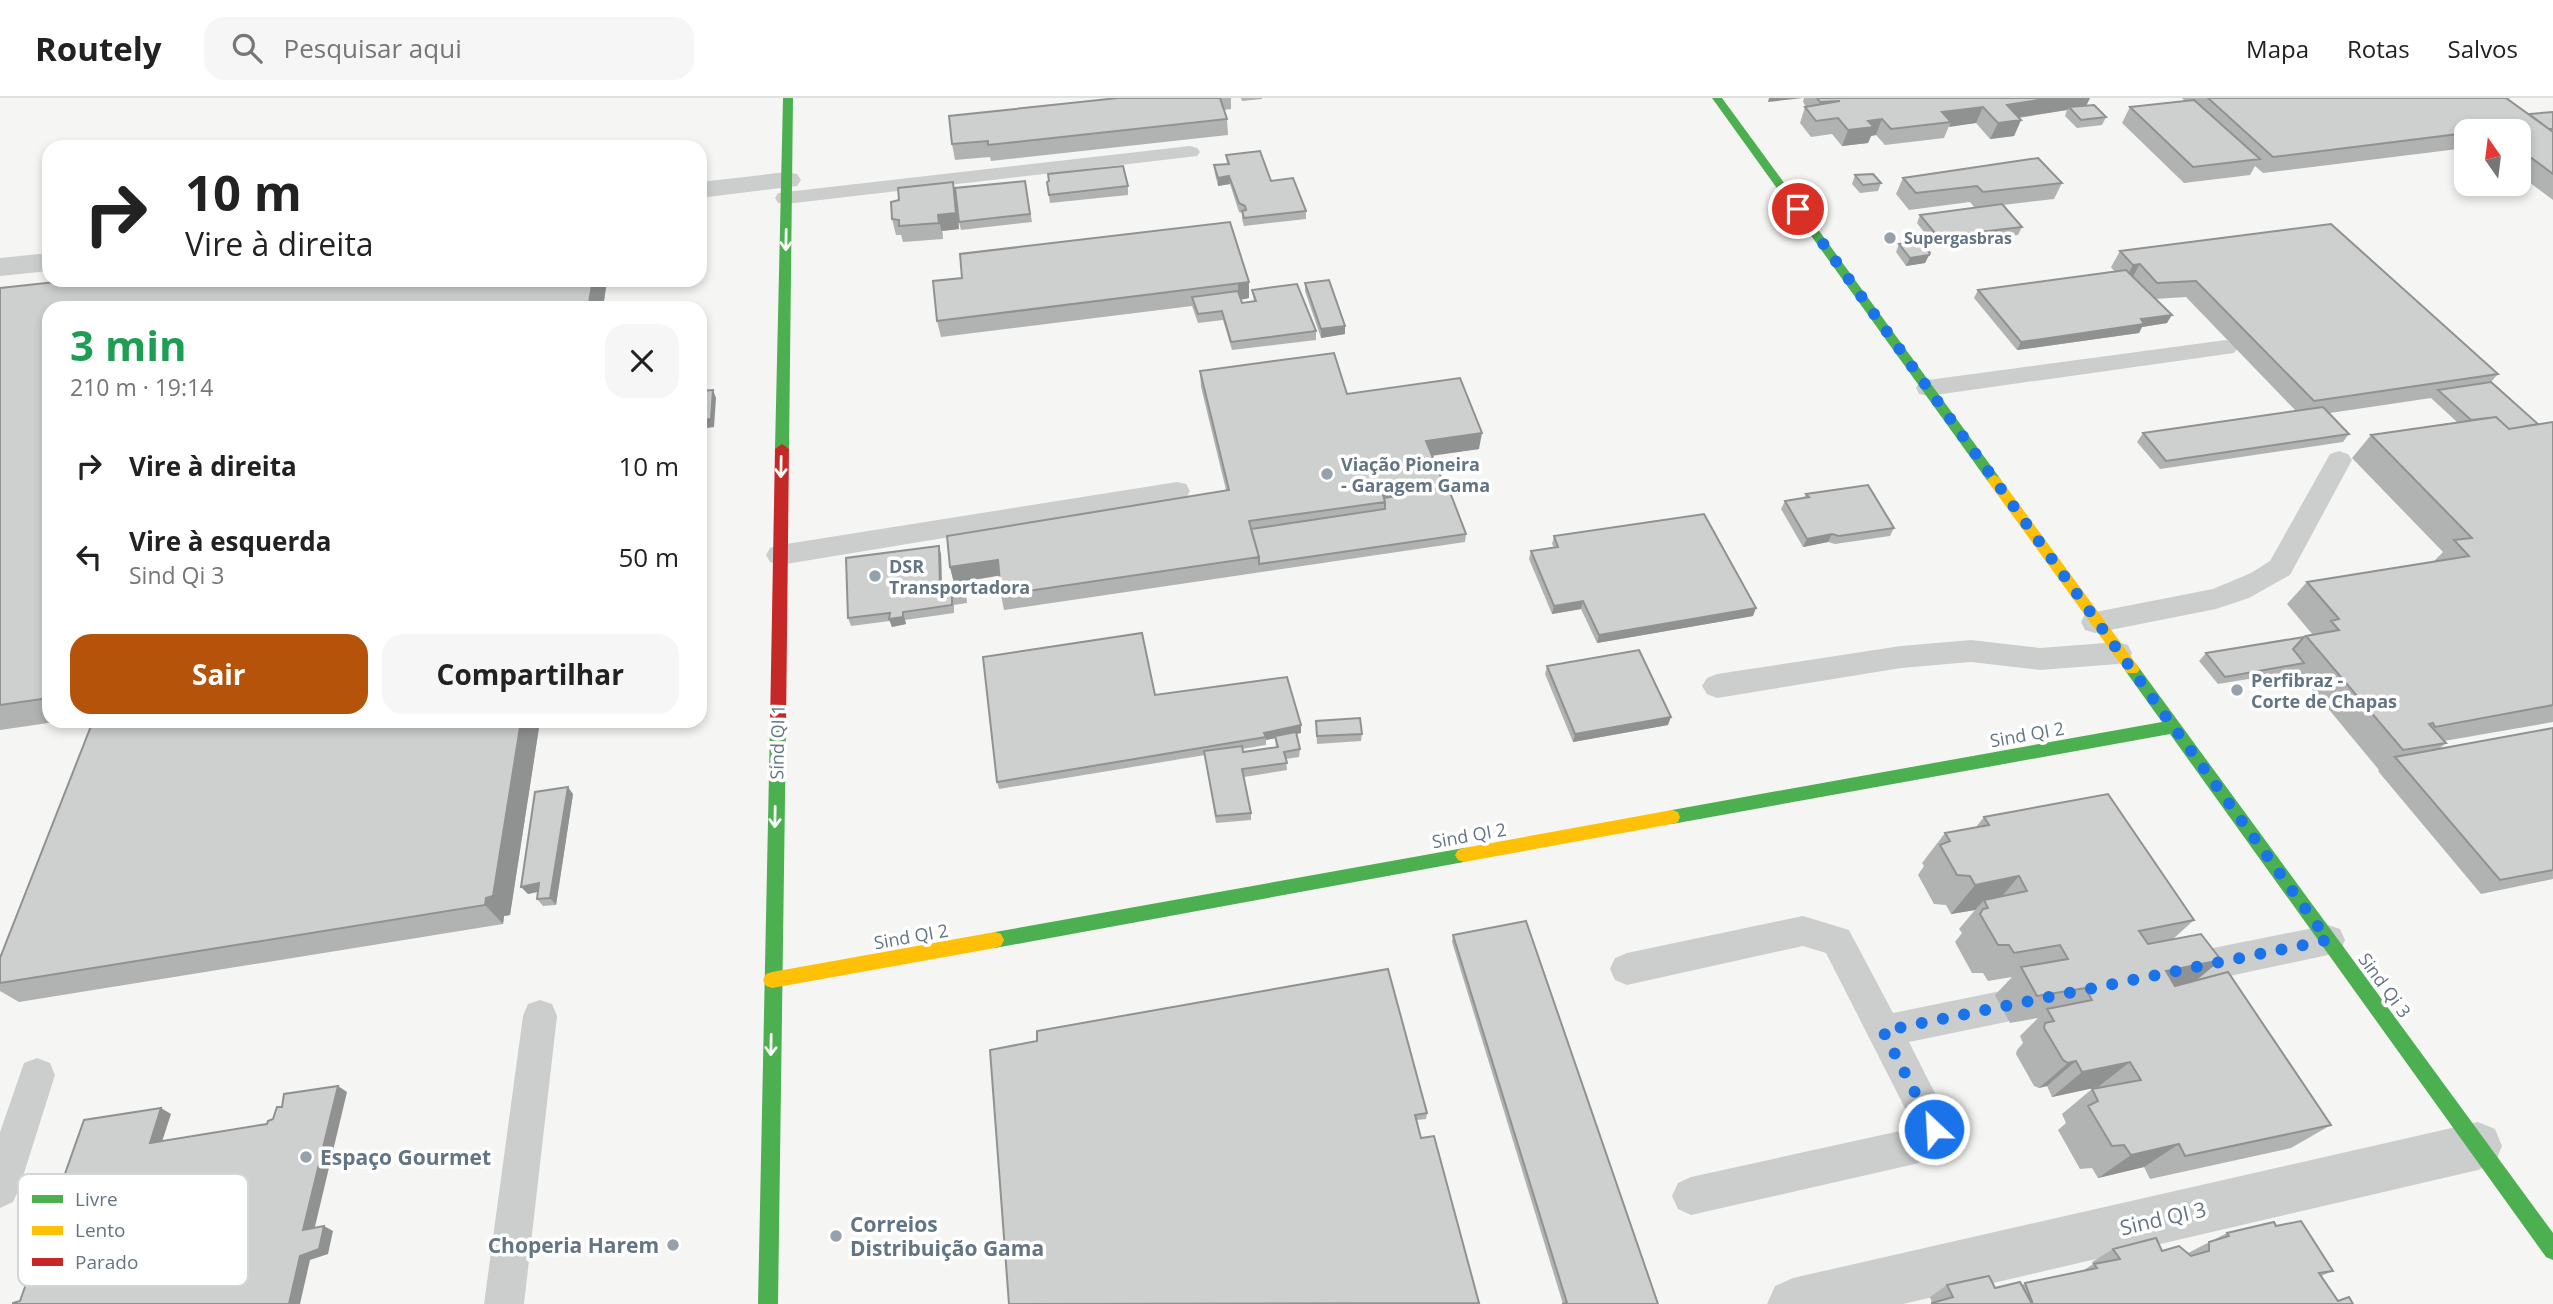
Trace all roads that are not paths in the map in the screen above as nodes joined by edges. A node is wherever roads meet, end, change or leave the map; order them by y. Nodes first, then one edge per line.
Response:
1 (788, 98) edge
2 (1717, 98) edge
3 (1190, 152) dead end
4 (787, 189) junction
5 (707, 190) edge
6 (42, 262) edge
7 (0, 267) edge
8 (2226, 348) dead end
9 (1928, 388) junction
10 (2339, 460) dead end
11 (1177, 491) dead end
12 (780, 555) junction
13 (2095, 622) junction
14 (2118, 653) junction
15 (1717, 686) dead end
16 (2172, 727) junction
17 (2328, 940) junction
18 (1627, 969) dead end
19 (2152, 976) edge
20 (772, 980) junction
21 (2071, 992) edge
22 (540, 1016) dead end
23 (1883, 1031) junction
24 (37, 1075) dead end
25 (2478, 1146) junction
26 (0, 1189) edge
27 (1691, 1196) dead end
28 (2553, 1250) edge
29 (504, 1304) edge
30 (768, 1304) edge
31 (1793, 1304) edge

1 - 4 street, Sind QI 1
2 - 9 street, Sind Qi 3
3 - 4 lane
4 - 5 street
4 -> 12 street, Sind QI 1
6 - 7 street
8 - 9 lane
9 - 13 street, Sind Qi 3
10 - 13 lane
11 - 12 lane
12 -> 20 street, Sind QI 1
13 - 14 street, Sind Qi 3
14 - 15 lane
14 - 16 street, Sind Qi 3
16 - 17 street, Sind Qi 3
16 - 20 street, Sind QI 2
17 - 19 lane
17 - 25 street, Sind Qi 3
18 - 23 lane
20 -> 30 street, Sind QI 1
21 - 23 lane
22 - 29 lane
23 - 27 lane
24 - 26 lane
25 - 28 street, Sind Qi 3
25 - 31 street, Sind QI 3

